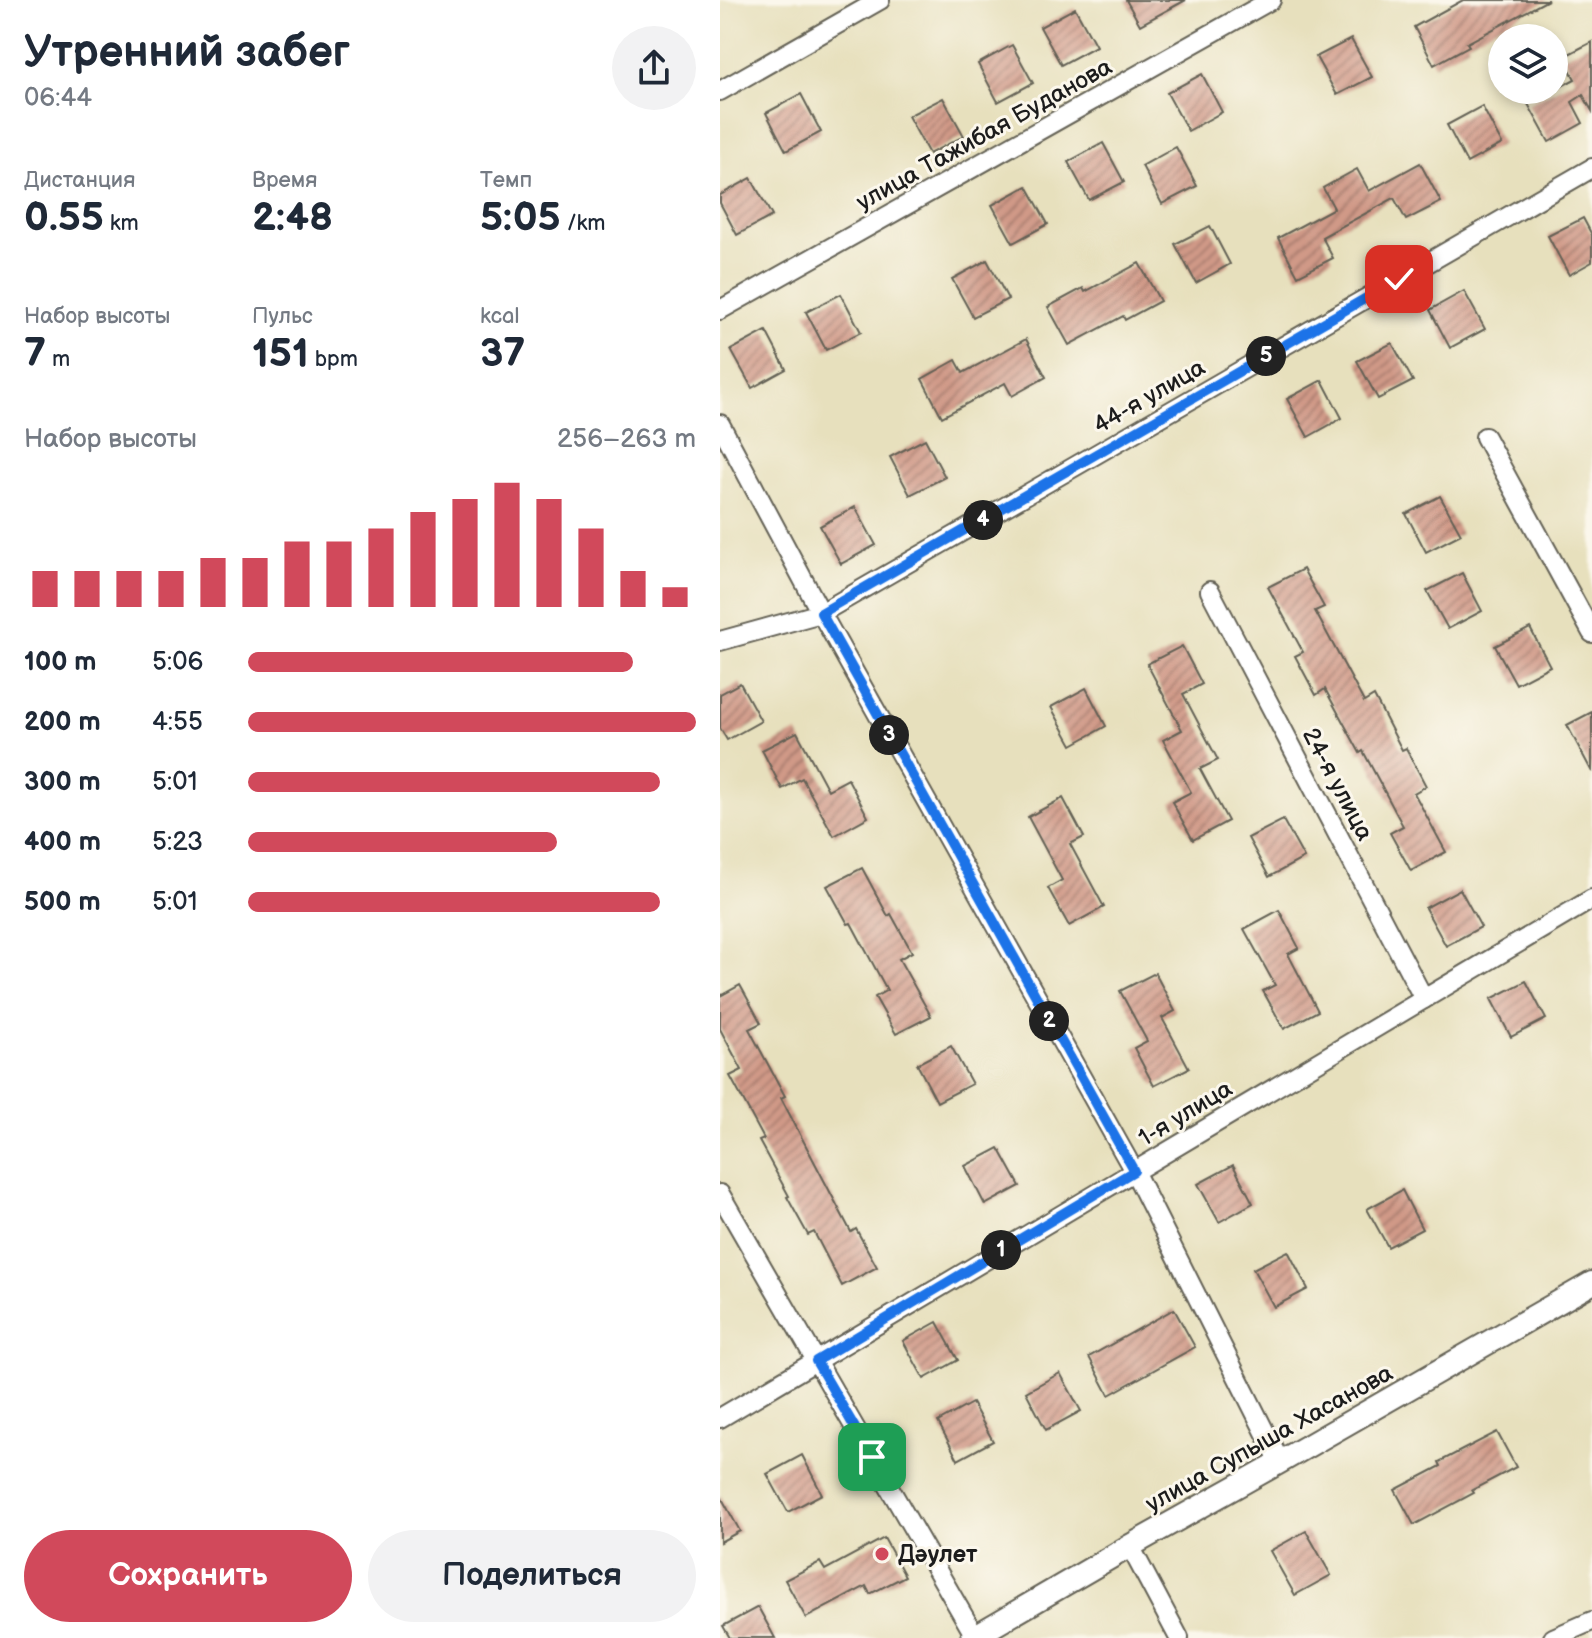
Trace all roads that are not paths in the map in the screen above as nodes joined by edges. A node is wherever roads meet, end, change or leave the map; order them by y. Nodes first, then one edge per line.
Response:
1 (879, 0) edge
2 (1271, 0) edge
3 (720, 91) edge
4 (1592, 168) edge
5 (720, 310) edge
6 (720, 424) edge
7 (1485, 437) dead end
8 (1210, 591) dead end
9 (821, 613) junction
10 (1592, 633) edge
11 (720, 641) edge
12 (1592, 899) edge
13 (1424, 999) junction
14 (1134, 1171) junction
15 (720, 1194) edge
16 (1592, 1283) edge
17 (816, 1361) junction
18 (720, 1418) edge
19 (1280, 1462) junction
20 (1130, 1546) junction
21 (1592, 1621) edge
22 (974, 1637) edge
23 (1179, 1638) edge
24 (1553, 1638) edge

1 - 3 street
2 - 5 street, улица Тажибая Буданова
4 - 9 street, 44-я улица
6 - 9 street
7 - 10 street
8 - 13 street, 24-я улица
9 - 11 street, 44-я улица
9 - 14 street
12 - 13 street, 1-я улица
13 - 14 street, 1-я улица
14 - 17 street, 1-я улица
14 - 19 street
15 - 17 street
16 - 19 street, улица Супыша Хасанова
17 - 18 street, 1-я улица
17 - 22 street
19 - 20 street, улица Супыша Хасанова
20 - 22 street, улица Супыша Хасанова
20 - 23 street
21 - 24 street

